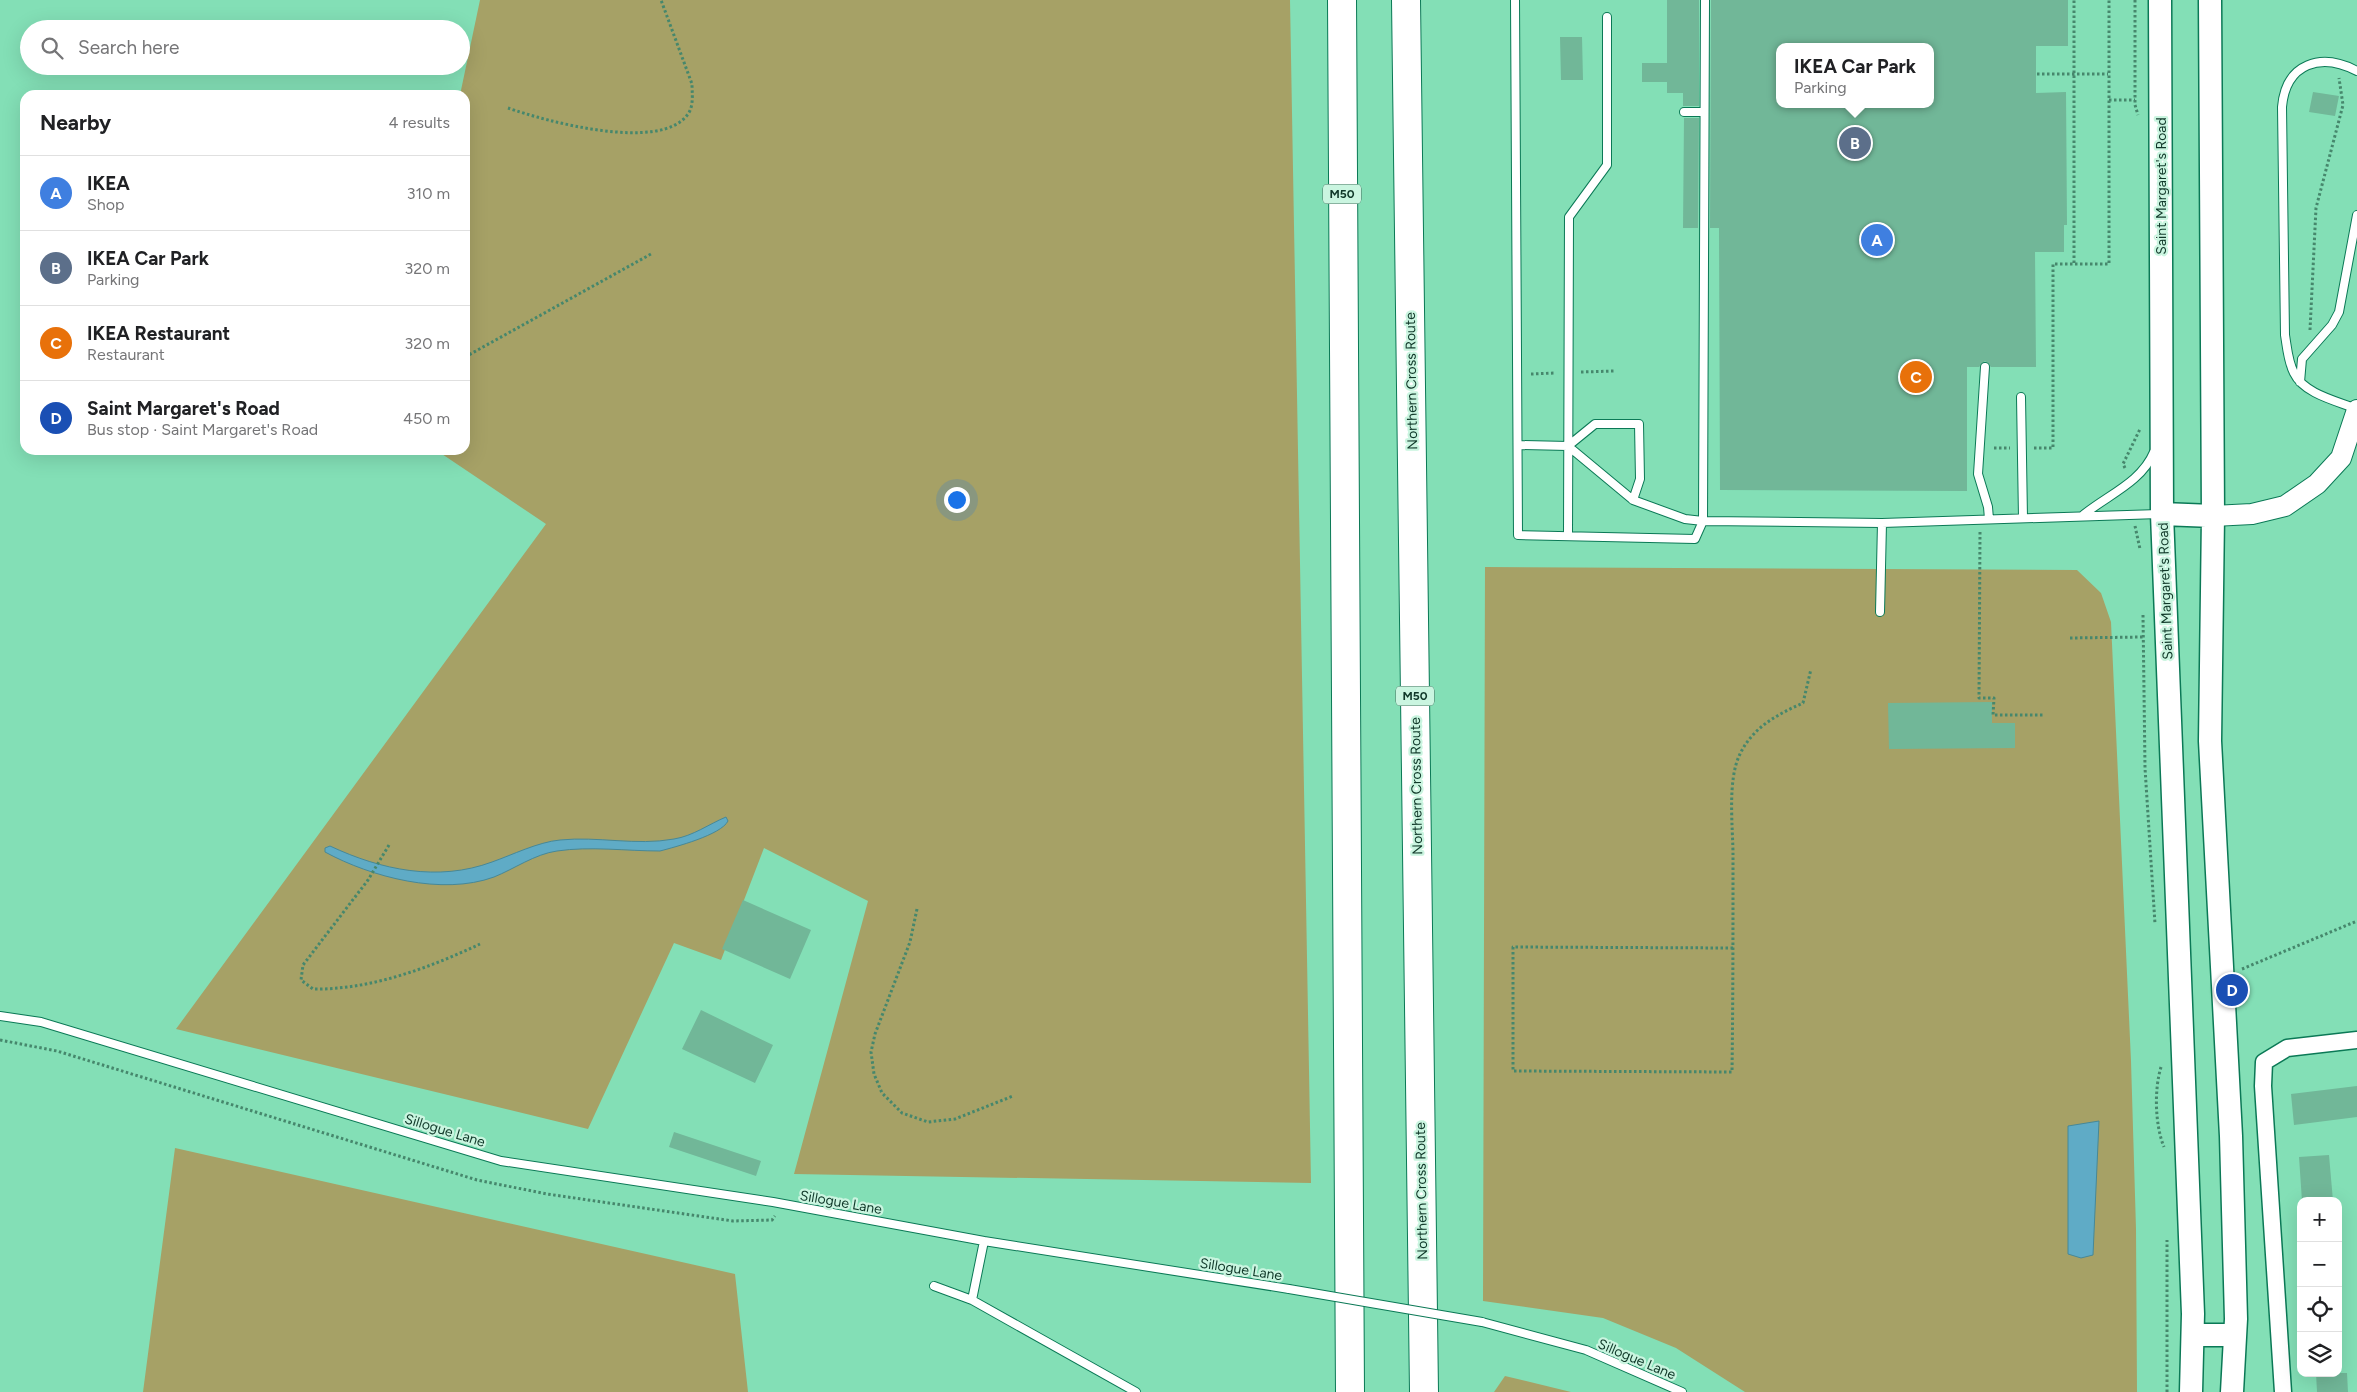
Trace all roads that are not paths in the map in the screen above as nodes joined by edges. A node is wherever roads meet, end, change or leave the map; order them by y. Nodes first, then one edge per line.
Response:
1 (1327, 0) edge
2 (1342, 0) edge
3 (1406, 0) edge
4 (1516, 0) edge
5 (1705, 0) edge
6 (2160, 0) edge
7 (2210, 0) edge
8 (1607, 17) dead end
9 (2357, 71) edge
10 (1684, 112) dead end
11 (1704, 112) junction
12 (2357, 215) edge
13 (1985, 367) dead end
14 (2300, 382) junction
15 (1343, 388) junction
16 (2021, 397) dead end
17 (2357, 409) edge
18 (2162, 433) junction
19 (1518, 446) junction
20 (1568, 446) junction
21 (1633, 500) junction
22 (2162, 514) junction
23 (2082, 516) junction
24 (2213, 516) junction
25 (2023, 518) junction
26 (1989, 519) junction
27 (1703, 521) junction
28 (1882, 523) junction
29 (1568, 536) junction
30 (1880, 612) dead end
31 (0, 1016) edge
32 (2357, 1040) edge
33 (984, 1241) junction
34 (934, 1286) dead end
35 (972, 1300) junction
36 (2193, 1334) junction
37 (2235, 1335) junction
38 (1136, 1392) edge
39 (1350, 1392) edge
40 (1424, 1392) edge
41 (1682, 1392) edge
42 (2191, 1392) edge
43 (2232, 1392) edge
44 (2283, 1392) edge

1 - 15 highway
2 - 15 highway, M50
3 - 40 highway, Northern Cross Route / M50
4 - 19 lane
5 - 11 lane
6 - 18 main road, Saint Margaret's Road
7 - 24 main road
8 - 20 lane
9 - 14 lane
10 - 11 lane
11 - 27 lane
12 - 14 lane
13 - 26 lane
14 - 17 lane
15 - 39 highway, M50
16 - 25 lane
17 - 24 street
18 - 22 main road, Saint Margaret's Road
18 - 23 lane
19 - 20 lane
19 - 29 lane
20 - 21 lane
20 - 21 lane
20 - 29 lane
21 - 27 lane
22 - 23 lane
22 - 24 main road
22 - 36 main road, Saint Margaret's Road
23 - 25 lane
24 - 37 main road
25 - 26 lane
26 - 28 lane
27 - 28 lane
27 - 29 lane
28 - 30 lane
31 - 33 lane, Sillogue Lane
32 - 44 street
33 - 35 lane
33 - 41 lane, Sillogue Lane, bridge
34 - 35 lane
35 - 38 lane
36 - 37 main road
36 - 42 main road, Saint Margaret's Road
37 - 43 main road

